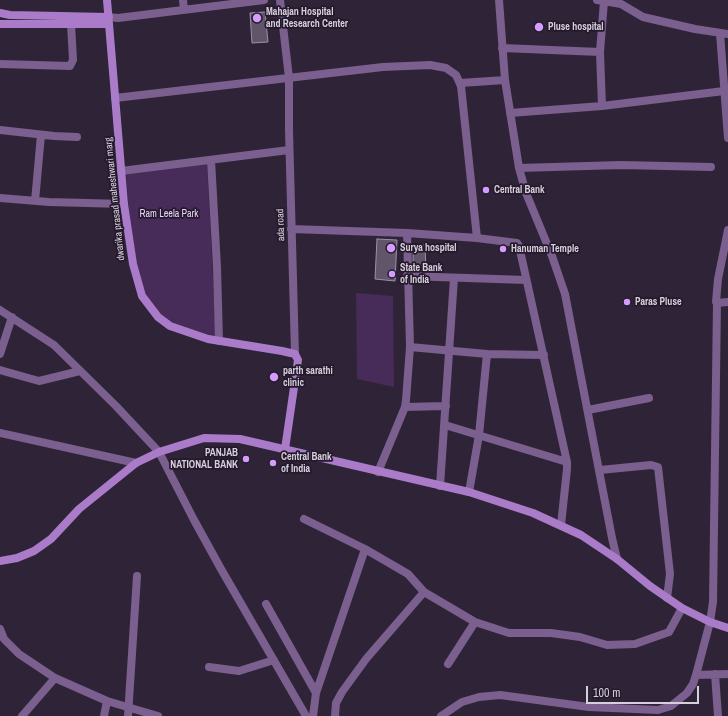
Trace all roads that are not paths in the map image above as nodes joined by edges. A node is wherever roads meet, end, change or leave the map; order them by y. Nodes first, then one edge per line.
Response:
1 (107, 0) edge
2 (183, 0) edge
3 (264, 0) edge
4 (280, 0) edge
5 (499, 0) edge
6 (247, 1) edge
7 (600, 1) edge
8 (184, 10) junction
9 (0, 13) edge
10 (109, 21) junction
11 (0, 24) edge
12 (71, 24) junction
13 (724, 34) edge
14 (502, 48) junction
15 (600, 52) junction
16 (0, 64) edge
17 (289, 78) junction
18 (505, 80) junction
19 (460, 83) junction
20 (724, 91) junction
21 (115, 98) junction
22 (602, 106) junction
23 (510, 114) junction
24 (0, 130) edge
25 (41, 135) junction
26 (77, 137) dead end
27 (728, 138) edge
28 (290, 150) junction
29 (211, 160) junction
30 (711, 167) dead end
31 (518, 168) junction
32 (121, 171) junction
33 (0, 198) edge
34 (35, 201) junction
35 (124, 204) junction
36 (291, 229) junction
37 (728, 230) edge
38 (407, 233) junction
39 (477, 238) junction
40 (407, 276) junction
41 (454, 278) junction
42 (526, 280) junction
43 (722, 303) edge
44 (0, 310) edge
45 (12, 318) junction
46 (219, 341) junction
47 (410, 348) junction
48 (449, 351) junction
49 (0, 354) edge
50 (295, 354) junction
51 (487, 354) junction
52 (544, 355) junction
53 (0, 370) edge
54 (80, 370) junction
55 (649, 398) dead end
56 (446, 406) junction
57 (405, 407) junction
58 (588, 410) junction
59 (445, 425) junction
60 (0, 433) edge
61 (479, 435) junction
62 (285, 449) junction
63 (159, 452) junction
64 (567, 462) junction
65 (136, 463) junction
66 (600, 470) junction
67 (378, 472) junction
68 (440, 486) junction
69 (468, 492) junction
70 (304, 519) dead end
71 (560, 525) junction
72 (365, 549) junction
73 (617, 559) junction
74 (0, 561) edge
75 (137, 576) dead end
76 (424, 592) junction
77 (667, 598) junction
78 (266, 604) dead end
79 (682, 608) junction
80 (475, 622) junction
81 (710, 622) junction
82 (728, 628) edge
83 (0, 629) edge
84 (274, 660) junction
85 (448, 664) dead end
86 (209, 667) dead end
87 (710, 674) junction
88 (728, 674) edge
89 (697, 675) junction
90 (55, 678) junction
91 (316, 693) junction
92 (107, 701) junction
93 (128, 707) junction
94 (22, 716) edge
95 (104, 716) edge
96 (128, 716) edge
97 (158, 716) edge
98 (306, 716) edge
99 (313, 716) edge
100 (335, 716) edge
101 (441, 716) edge
102 (718, 716) edge

1 - 10 main road, dwarika prasad maheshwari marg
2 - 8 street
3 - 6 street
4 - 17 street, ada road
5 - 14 street
6 - 8 street
7 - 13 street
7 - 15 street
8 - 10 street
9 - 10 main road
10 - 12 main road
10 - 21 main road, dwarika prasad maheshwari marg
11 - 12 main road
12 - 16 street
13 - 20 street
14 - 15 street
14 - 18 street
15 - 22 street
17 - 19 street
17 - 21 street
17 - 28 street, ada road
18 - 19 street
18 - 23 street
19 - 39 street
20 - 22 street
20 - 27 street
21 - 32 main road, dwarika prasad maheshwari marg
22 - 23 street
23 - 31 street
24 - 25 street
25 - 26 street
25 - 34 street
28 - 29 street
28 - 36 street, ada road
29 - 32 street
29 - 46 street
30 - 31 street
31 - 58 street
32 - 35 main road, dwarika prasad maheshwari marg
33 - 34 street
34 - 35 street
35 - 46 main road, dwarika prasad maheshwari marg
36 - 38 street
36 - 50 street, ada road
37 - 43 street
38 - 39 street
38 - 40 street
39 - 42 street
40 - 41 street
40 - 47 street
41 - 42 street
41 - 48 street
42 - 52 street
43 - 81 street
44 - 45 street
45 - 49 street
45 - 54 street
46 - 50 main road, dwarika prasad maheshwari marg
47 - 48 street
47 - 57 street
48 - 51 street
48 - 56 street
50 - 62 main road, ada road
51 - 52 street
51 - 61 street
52 - 64 street
53 - 54 street
54 - 63 street
55 - 58 street
56 - 57 street
56 - 59 street
57 - 67 street
58 - 66 street
59 - 61 street
59 - 68 street
60 - 65 street
61 - 64 street
61 - 69 street
62 - 63 main road
62 - 67 main road
63 - 65 main road
63 - 84 street
64 - 71 street
65 - 74 main road
66 - 73 street
66 - 77 street
67 - 68 main road
68 - 69 main road
69 - 71 main road
70 - 72 street
71 - 73 main road
72 - 76 street
72 - 91 street
73 - 77 main road
75 - 93 street
76 - 80 street
76 - 100 street
77 - 79 main road
78 - 91 street
79 - 80 street
79 - 81 main road
80 - 85 street
81 - 82 main road
81 - 89 street
83 - 90 street
84 - 86 street
84 - 98 street
87 - 88 street
87 - 89 street
87 - 102 street
89 - 101 street
90 - 92 street
90 - 94 street
91 - 99 street
92 - 93 street
92 - 95 street
93 - 96 street
93 - 97 street

